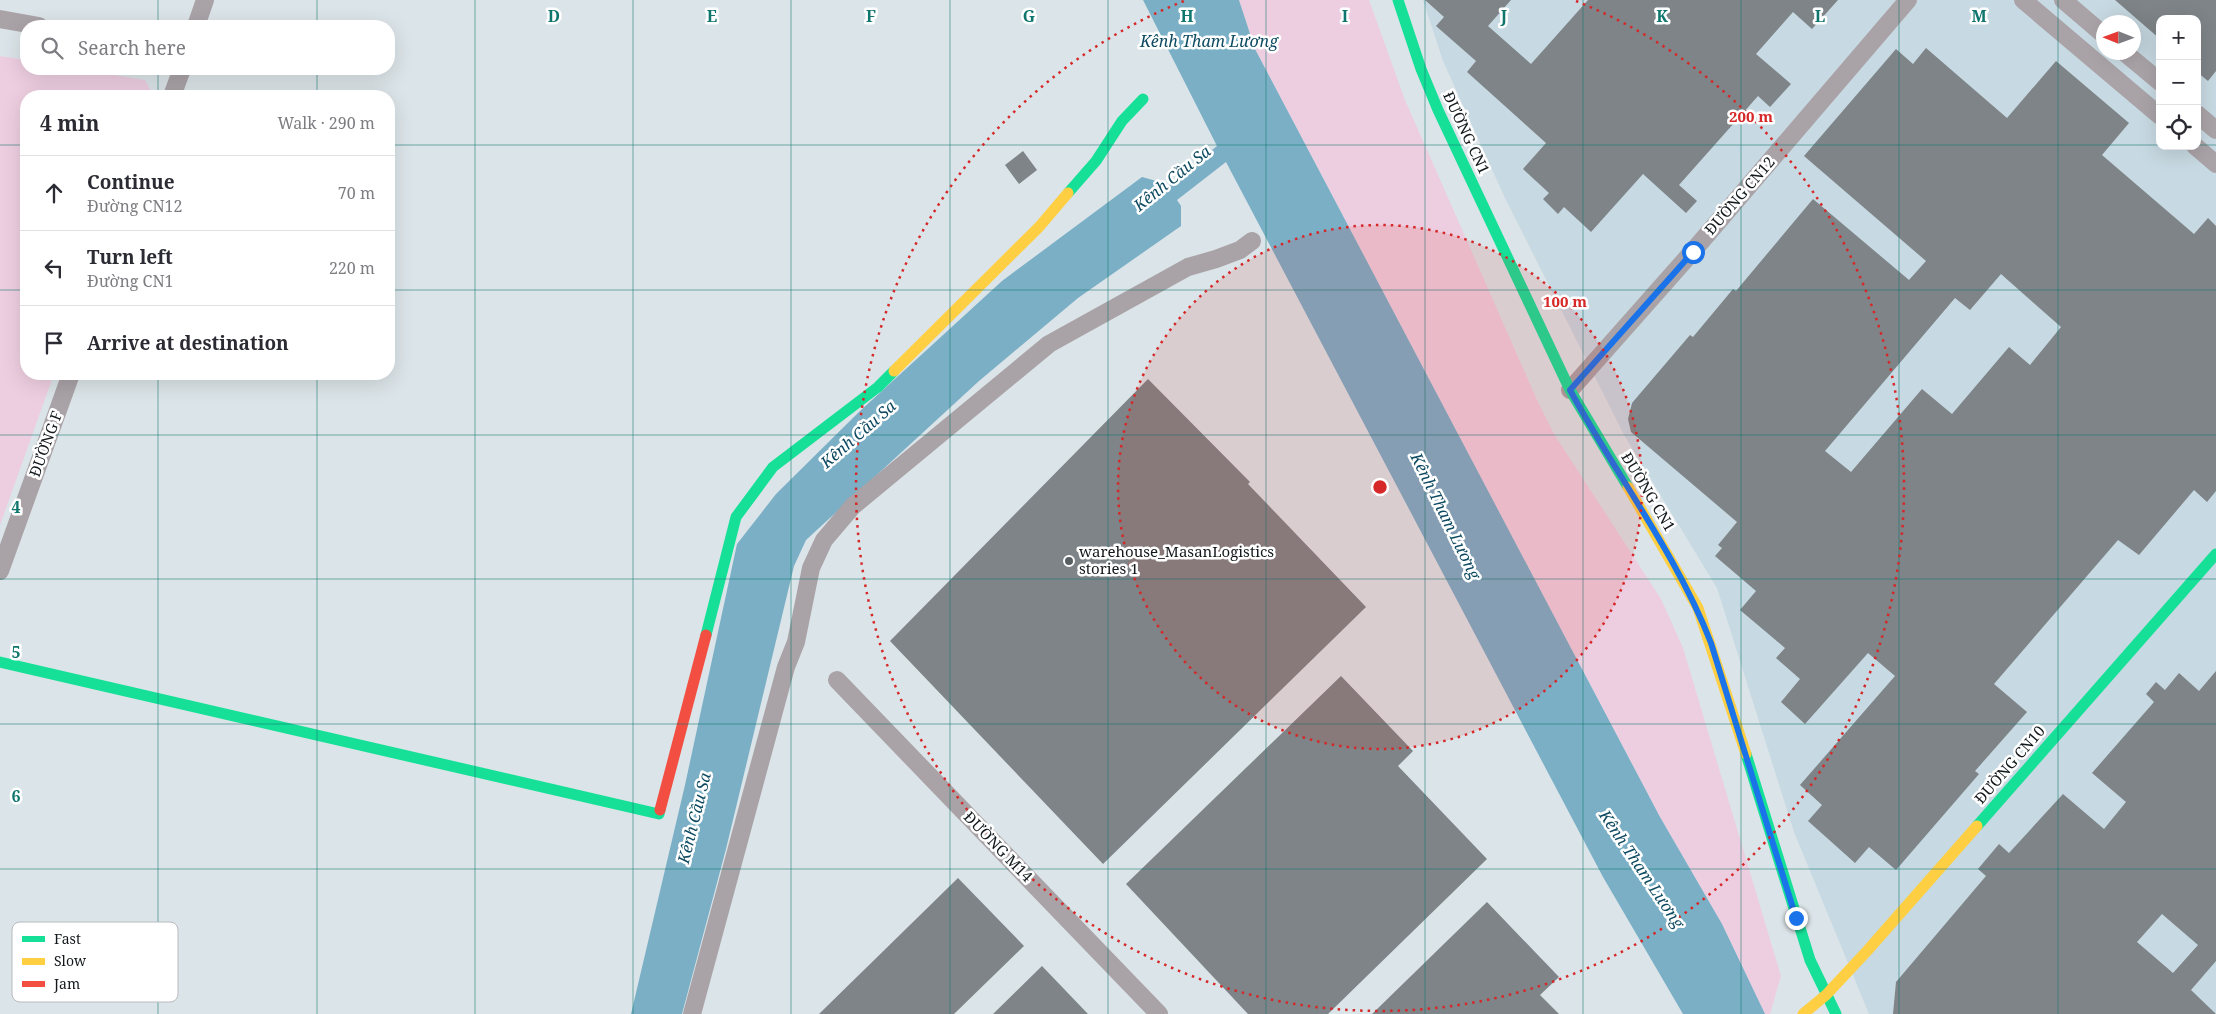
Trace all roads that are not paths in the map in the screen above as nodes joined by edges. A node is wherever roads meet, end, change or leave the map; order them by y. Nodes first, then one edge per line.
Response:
1 (205, 0) edge
2 (1398, 0) edge
3 (1908, 0) edge
4 (2023, 0) edge
5 (2063, 0) edge
6 (0, 19) edge
7 (198, 20) edge
8 (20, 23) edge
9 (2096, 28) edge
10 (2134, 60) edge
11 (180, 75) edge
12 (2156, 79) edge
13 (174, 90) edge
14 (1143, 99) dead end
15 (2156, 113) edge
16 (2201, 117) edge
17 (2216, 130) edge
18 (2200, 150) edge
19 (2216, 164) edge
20 (1252, 241) dead end
21 (70, 380) edge
22 (1570, 390) junction
23 (2216, 554) edge
24 (0, 571) edge
25 (0, 662) edge
26 (837, 680) dead end
27 (1826, 995) junction
28 (692, 1014) edge
29 (1160, 1014) edge
30 (1803, 1014) edge
31 (1836, 1014) edge

1 - 7 street
2 - 22 street, ĐƯỜNG CN1
3 - 22 street, ĐƯỜNG CN12
4 - 15 street
5 - 9 street
6 - 8 street
10 - 12 street
11 - 13 street
14 - 25 street
16 - 17 street
18 - 19 street
20 - 28 street
21 - 24 street, ĐƯỜNG F
22 - 27 street, ĐƯỜNG CN1
23 - 27 street, ĐƯỜNG CN10
26 - 29 street, ĐƯỜNG M14
27 - 30 street, ĐƯỜNG CN10
27 - 31 street, ĐƯỜNG CN1

